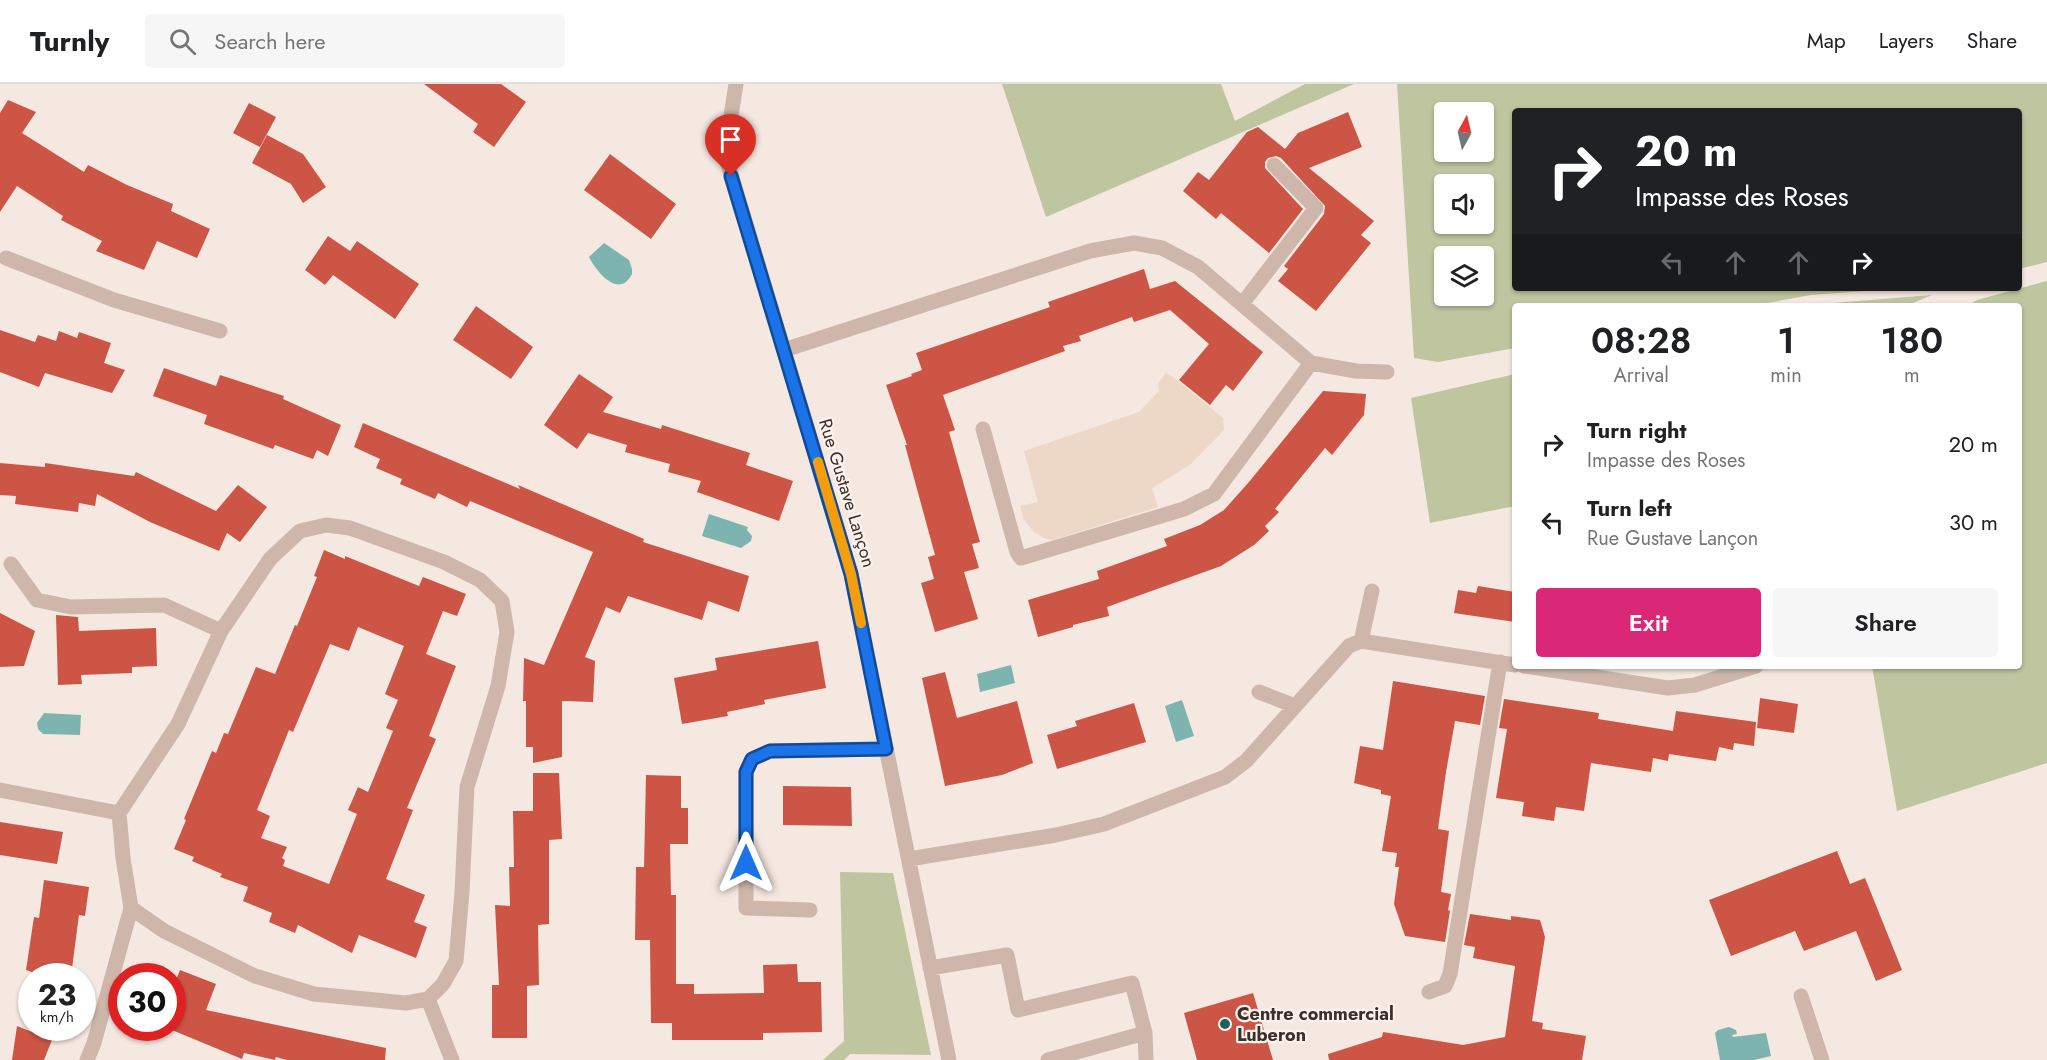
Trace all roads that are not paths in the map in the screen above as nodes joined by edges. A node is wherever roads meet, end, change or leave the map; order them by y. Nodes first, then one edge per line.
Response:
1 (736, 84) edge
2 (1274, 165) dead end
3 (2, 260) edge
4 (1242, 304) junction
5 (220, 331) dead end
6 (784, 350) junction
7 (1311, 363) junction
8 (1387, 372) dead end
9 (983, 429) dead end
10 (10, 564) dead end
11 (1372, 591) dead end
12 (221, 632) junction
13 (1361, 641) junction
14 (1507, 663) edge
15 (1544, 669) edge
16 (1746, 669) edge
17 (1259, 692) dead end
18 (1295, 706) junction
19 (886, 749) junction
20 (0, 790) edge
21 (119, 813) junction
22 (909, 859) junction
23 (131, 908) junction
24 (810, 910) dead end
25 (930, 968) junction
26 (1429, 992) dead end
27 (1801, 996) dead end
28 (428, 999) junction
29 (1145, 1034) junction
30 (87, 1060) edge
31 (452, 1060) edge
32 (949, 1060) edge
33 (1048, 1060) edge
34 (1146, 1060) edge
35 (1822, 1060) edge

1 - 6 street, Rue Gustave Lançon
2 - 4 street
3 - 5 street
4 - 6 street
4 - 7 street
6 - 19 street, Rue Gustave Lançon
7 - 8 street
7 - 9 street
10 - 12 street
11 - 13 street
12 - 21 street
12 - 28 street
13 - 14 street
13 - 18 street
14 - 26 street
15 - 16 street
17 - 18 street
18 - 22 street
19 - 22 street, Rue Gustave Lançon
19 - 24 street
20 - 21 street
21 - 23 street
22 - 25 street, Rue Gustave Lançon
23 - 28 street
23 - 30 street
25 - 29 street
25 - 32 street, Rue Gustave Lançon
27 - 35 street
28 - 31 street
29 - 33 street
29 - 34 street

